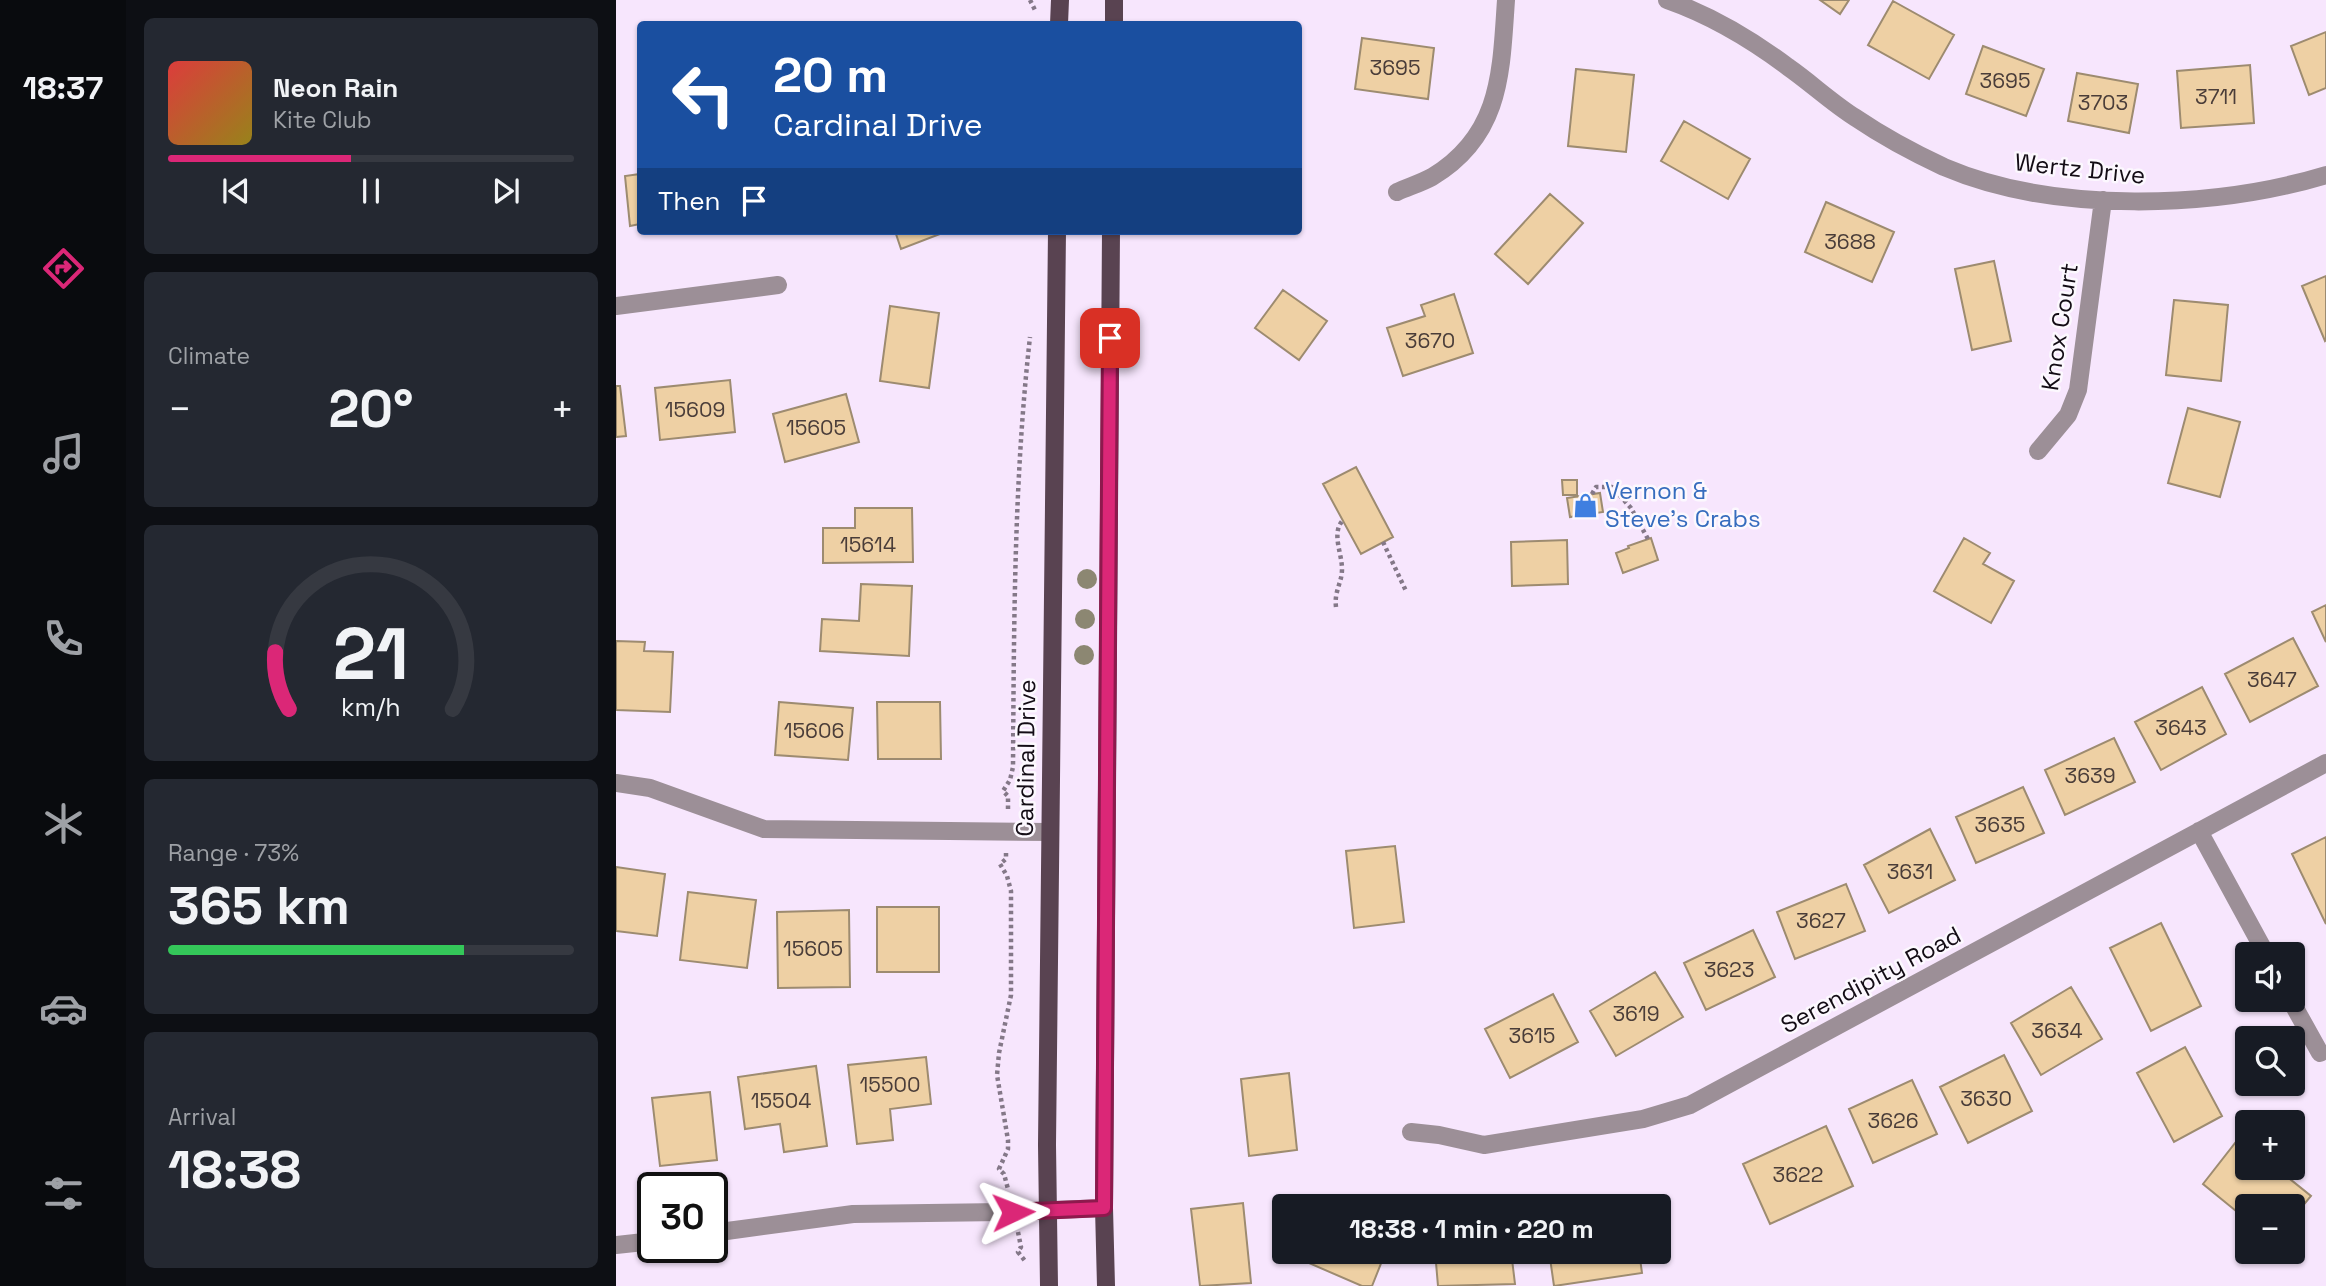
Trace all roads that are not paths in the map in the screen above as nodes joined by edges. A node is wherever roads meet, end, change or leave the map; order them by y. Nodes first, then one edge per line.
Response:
1 (1060, 0) edge
2 (1114, 0) edge
3 (1506, 0) edge
4 (1667, 0) edge
5 (1059, 21) edge
6 (1114, 21) edge
7 (2326, 175) edge
8 (1397, 192) dead end
9 (2103, 200) junction
10 (1057, 235) edge
11 (1111, 235) edge
12 (778, 285) dead end
13 (616, 306) edge
14 (2038, 451) dead end
15 (2326, 763) edge
16 (616, 783) edge
17 (1050, 831) junction
18 (2199, 831) junction
19 (2259, 942) edge
20 (2297, 1012) edge
21 (2320, 1053) dead end
22 (1411, 1132) dead end
23 (1104, 1208) junction
24 (1047, 1210) junction
25 (728, 1231) edge
26 (637, 1243) edge
27 (616, 1245) edge
28 (1049, 1286) edge
29 (1106, 1286) edge

1 - 5 main road
2 - 6 main road
3 - 8 street
4 - 9 street, Wertz Drive
7 - 9 street, Wertz Drive
9 - 14 street, Knox Court
10 - 17 main road, Cardinal Drive
11 - 23 main road
12 - 13 street
15 - 18 street, Serendipity Road
16 - 17 street
17 - 24 main road, Cardinal Drive
18 - 19 street
18 - 22 street, Serendipity Road
20 - 21 street
23 - 24 street
23 - 29 main road
24 - 25 street
24 - 28 main road, Cardinal Drive
26 - 27 street

